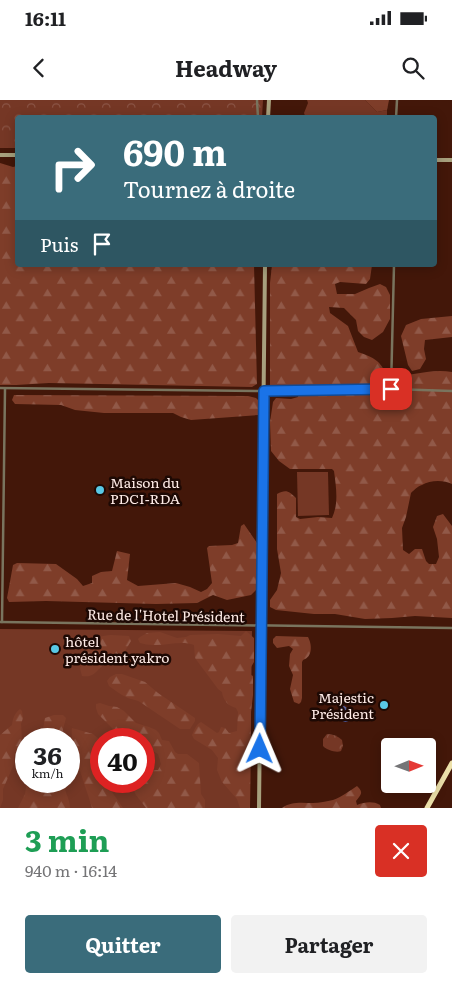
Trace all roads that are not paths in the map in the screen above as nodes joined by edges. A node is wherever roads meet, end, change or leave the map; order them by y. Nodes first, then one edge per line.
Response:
1 (256, 100) edge
2 (269, 100) edge
3 (397, 100) edge
4 (258, 115) edge
5 (268, 115) edge
6 (396, 115) edge
7 (0, 155) edge
8 (15, 155) edge
9 (437, 160) edge
10 (452, 160) edge
11 (265, 267) edge
12 (394, 267) edge
13 (0, 388) edge
14 (5, 389) junction
15 (391, 389) junction
16 (264, 391) junction
17 (452, 391) edge
18 (1, 622) edge
19 (261, 626) junction
20 (452, 628) edge
21 (452, 763) edge
22 (259, 808) edge
23 (427, 808) edge

1 - 4 street
2 - 5 street
3 - 6 street
7 - 8 street
9 - 10 street
11 - 16 street
12 - 15 street
13 - 14 street
14 - 16 street
14 - 18 street
15 - 16 street
15 - 17 street
16 - 19 street
18 - 19 street, Rue de l'Hotel Président
19 - 20 street, Rue de l'Hotel Président
19 - 22 street
21 - 23 highway

